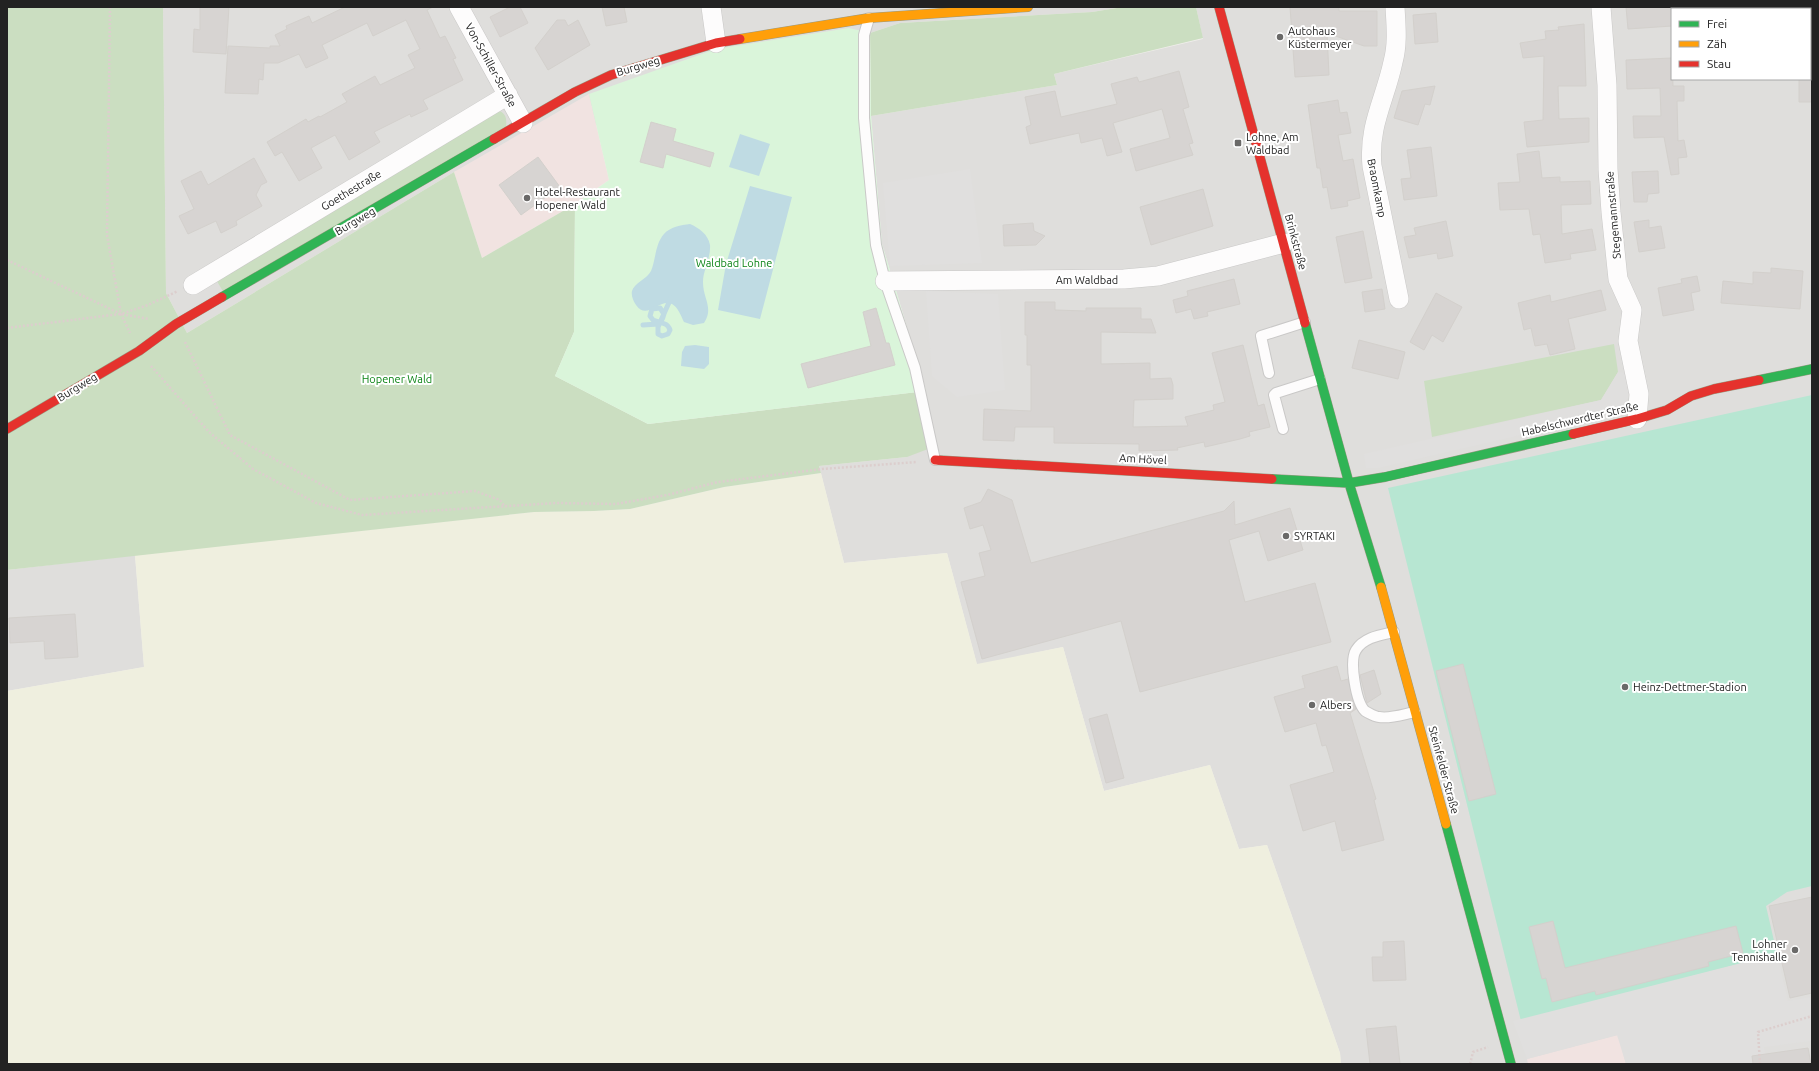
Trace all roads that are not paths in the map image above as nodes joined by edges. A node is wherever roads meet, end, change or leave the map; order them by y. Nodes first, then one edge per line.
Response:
1 (459, 7) edge
2 (711, 7) edge
3 (1028, 7) edge
4 (1219, 7) edge
5 (1395, 7) edge
6 (1601, 7) edge
7 (869, 13) edge
8 (716, 43) junction
9 (508, 95) junction
10 (523, 123) junction
11 (1284, 243) junction
12 (885, 281) junction
13 (193, 285) road end
14 (1399, 299) dead end
15 (1304, 322) junction
16 (1812, 369) edge
17 (1269, 373) dead end
18 (1320, 379) junction
19 (1637, 419) junction
20 (7, 428) edge
21 (1283, 429) dead end
22 (935, 460) joint
23 (1349, 483) junction
24 (1394, 632) junction
25 (1416, 712) junction
26 (1511, 1064) edge

1 - 9 street, Von-Schiller-Straße
2 - 8 street
3 - 7 street, Burgweg
4 - 11 street, Brinkstraße
5 - 14 street, Braomkamp
6 - 19 street, Stegemannstraße
7 - 8 street, Burgweg
7 - 12 lane
8 - 10 street, Burgweg
9 - 10 street, Von-Schiller-Straße
9 - 13 street, Goethestraße
10 - 20 street, Burgweg
11 - 12 street, Am Waldbad
11 - 15 street, Brinkstraße
12 - 22 lane
15 - 17 lane
15 - 18 street, Brinkstraße
16 - 19 street, Habelschwerdter Straße
18 - 21 lane
18 - 23 street, Brinkstraße
19 - 23 street, Habelschwerdter Straße
22 - 23 street, Am Hövel
23 - 24 street, Steinfelder Straße
24 - 25 street, Steinfelder Straße
24 - 25 lane
25 - 26 street, Steinfelder Straße

